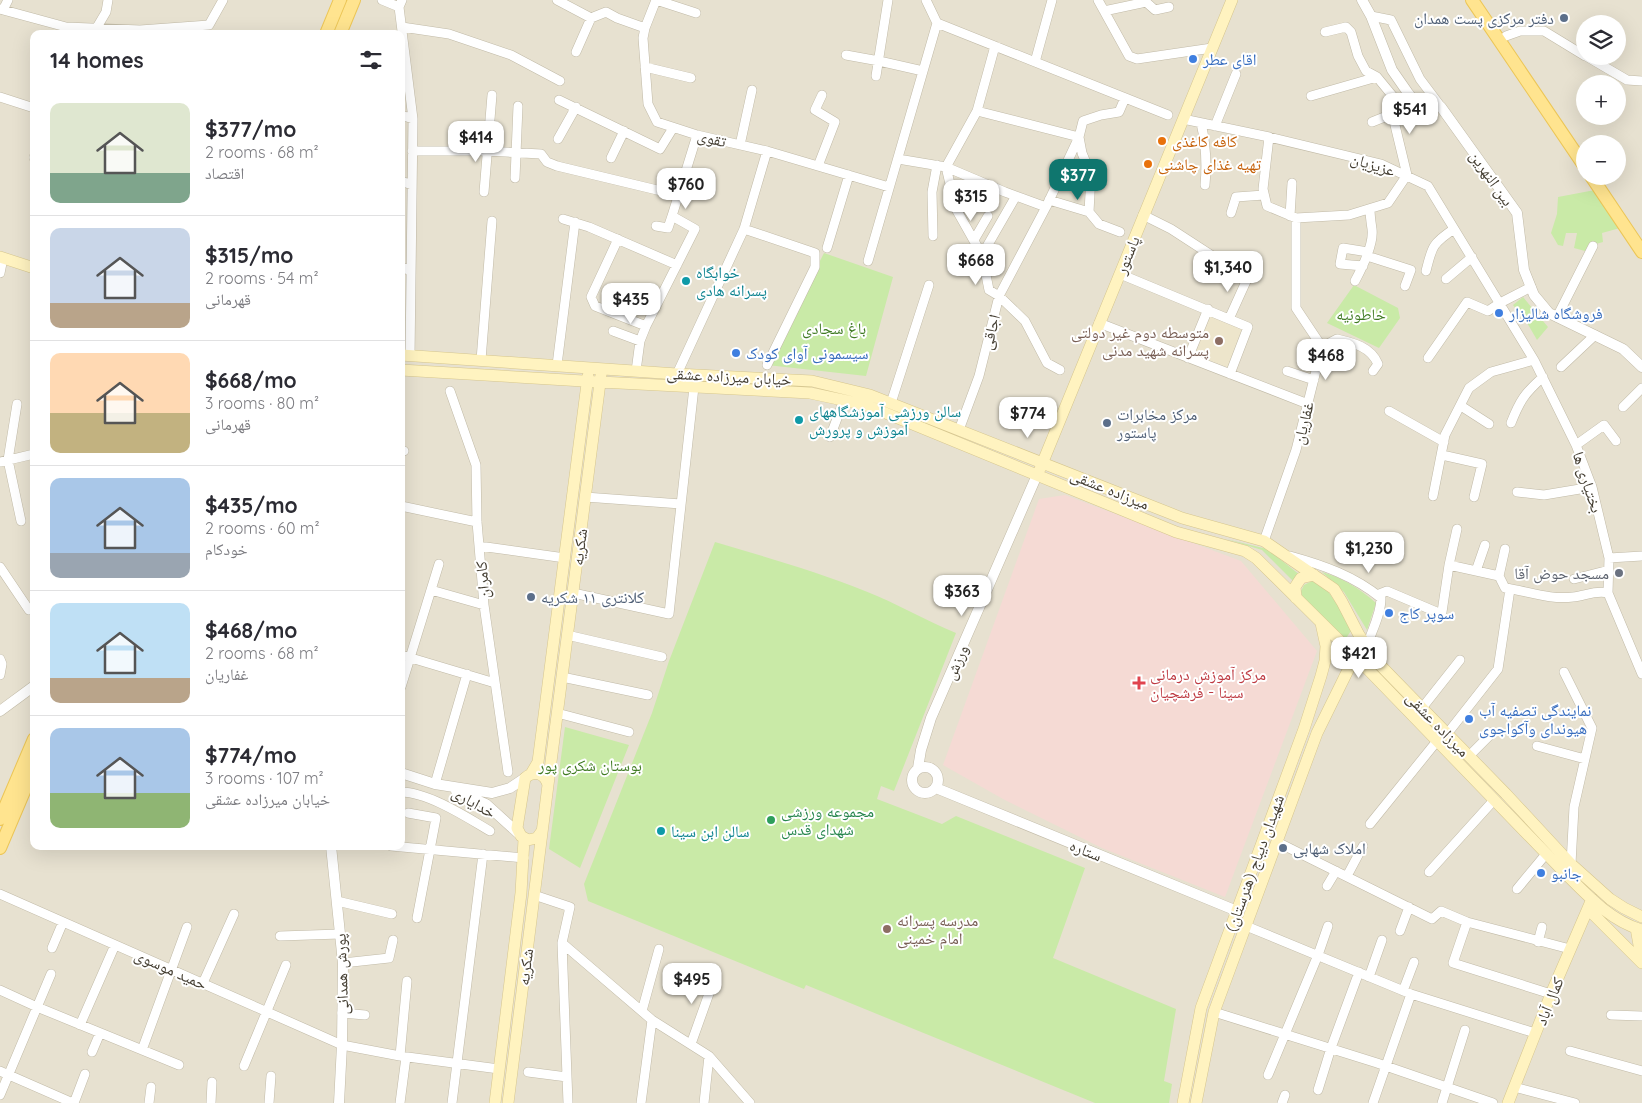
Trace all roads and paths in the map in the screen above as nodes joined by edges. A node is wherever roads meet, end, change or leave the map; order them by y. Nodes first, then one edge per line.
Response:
1 (8, 0) edge
2 (108, 0) edge
3 (224, 0) edge
4 (340, 0) edge
5 (354, 0) edge
6 (382, 0) edge
7 (557, 0) edge
8 (656, 0) edge
9 (888, 0) edge
10 (926, 0) edge
11 (1052, 0) edge
12 (1098, 0) edge
13 (1232, 0) edge
14 (1362, 0) edge
15 (1472, 0) edge
16 (1482, 0) edge
17 (401, 4) edge
18 (1169, 6) dead end
19 (2, 10) edge
20 (1104, 11) junction
21 (696, 13) dead end
22 (1371, 16) junction
23 (591, 18) junction
24 (938, 23) junction
25 (402, 27) junction
26 (645, 28) junction
27 (65, 30) edge
28 (95, 30) edge
29 (170, 30) edge
30 (328, 30) edge
31 (342, 30) edge
32 (402, 30) edge
33 (1325, 32) dead end
34 (1506, 36) junction
35 (995, 46) junction
36 (1212, 48) junction
37 (1576, 50) edge
38 (576, 52) dead end
39 (846, 55) dead end
40 (879, 61) junction
41 (1035, 62) junction
42 (1601, 65) edge
43 (645, 67) junction
44 (923, 71) junction
45 (1236, 74) dead end
46 (876, 76) dead end
47 (1376, 77) junction
48 (690, 78) dead end
49 (405, 81) edge
50 (560, 81) dead end
51 (1642, 81) edge
52 (752, 90) dead end
53 (1408, 94) junction
54 (492, 95) dead end
55 (822, 95) dead end
56 (1311, 96) dead end
57 (0, 97) edge
58 (1125, 98) junction
59 (559, 100) dead end
60 (518, 106) dead end
61 (30, 107) edge
62 (576, 107) junction
63 (1441, 107) junction
64 (1399, 109) junction
65 (977, 111) junction
66 (1168, 115) dead end
67 (405, 116) edge
68 (413, 119) junction
69 (1183, 119) junction
70 (1372, 122) dead end
71 (1201, 123) junction
72 (1215, 126) junction
73 (673, 128) junction
74 (624, 131) junction
75 (697, 135) junction
76 (1079, 137) junction
77 (1269, 137) junction
78 (558, 139) dead end
79 (1576, 140) edge
80 (740, 145) junction
81 (412, 150) junction
82 (487, 151) junction
83 (767, 151) junction
84 (515, 152) junction
85 (1576, 154) edge
86 (611, 158) dead end
87 (898, 159) junction
88 (818, 166) junction
89 (942, 166) junction
90 (849, 175) junction
91 (1407, 175) junction
92 (515, 178) dead end
93 (405, 182) edge
94 (1292, 183) dead end
95 (412, 185) junction
96 (1205, 185) dead end
97 (1597, 185) edge
98 (1607, 185) edge
99 (889, 187) junction
100 (484, 192) dead end
101 (678, 195) junction
102 (1264, 195) junction
103 (1016, 196) junction
104 (1048, 203) junction
105 (1370, 209) junction
106 (1089, 212) junction
107 (1231, 213) dead end
108 (1143, 215) junction
109 (672, 216) junction
110 (988, 216) dead end
111 (1293, 217) junction
112 (563, 219) dead end
113 (492, 221) dead end
114 (575, 222) junction
115 (656, 226) dead end
116 (1454, 228) junction
117 (744, 229) junction
118 (1120, 232) dead end
119 (933, 236) dead end
120 (1642, 238) edge
121 (618, 239) junction
122 (974, 240) junction
123 (1593, 246) dead end
124 (827, 248) dead end
125 (1642, 252) edge
126 (1367, 254) junction
127 (982, 255) junction
128 (1472, 256) junction
129 (2, 258) edge
130 (868, 261) dead end
131 (677, 265) junction
132 (1363, 266) junction
133 (30, 267) edge
134 (405, 269) edge
135 (411, 271) junction
136 (1426, 271) dead end
137 (0, 273) edge
138 (1120, 274) junction
139 (1446, 279) dead end
140 (1356, 282) dead end
141 (929, 285) dead end
142 (1406, 286) dead end
143 (1530, 287) junction
144 (999, 296) junction
145 (1500, 302) junction
146 (1208, 309) junction
147 (1557, 317) junction
148 (1229, 318) junction
149 (405, 321) edge
150 (411, 323) junction
151 (1099, 323) junction
152 (646, 326) junction
153 (613, 331) dead end
154 (1595, 335) junction
155 (640, 341) junction
156 (1322, 347) junction
157 (406, 355) edge
158 (1188, 358) junction
159 (1428, 358) dead end
160 (481, 360) junction
161 (1534, 360) junction
162 (557, 365) junction
163 (767, 365) dead end
164 (588, 367) junction
165 (1561, 367) dead end
166 (601, 368) junction
167 (1642, 368) edge
168 (405, 370) edge
169 (1060, 370) dead end
170 (636, 371) junction
171 (1287, 371) dead end
172 (1373, 371) dead end
173 (677, 374) junction
174 (1230, 374) junction
175 (1543, 377) junction
176 (1314, 380) junction
177 (588, 382) junction
178 (600, 382) junction
179 (694, 387) junction
180 (1642, 388) edge
181 (450, 390) dead end
182 (844, 400) junction
183 (891, 403) junction
184 (17, 404) dead end
185 (1308, 404) junction
186 (1461, 406) junction
187 (1622, 407) dead end
188 (1389, 411) dead end
189 (1511, 423) dead end
190 (1489, 424) dead end
191 (959, 430) junction
192 (830, 437) dead end
193 (1052, 439) junction
194 (1616, 441) dead end
195 (1444, 442) junction
196 (1576, 445) junction
197 (1009, 450) junction
198 (30, 455) edge
199 (1442, 455) junction
200 (4, 461) edge
201 (1042, 463) junction
202 (1037, 475) junction
203 (1592, 487) junction
204 (1517, 492) dead end
205 (585, 496) junction
206 (1433, 496) dead end
207 (1474, 497) dead end
208 (681, 504) junction
209 (405, 507) edge
210 (1182, 518) junction
211 (21, 522) dead end
212 (476, 522) junction
213 (1458, 529) dead end
214 (1176, 532) junction
215 (1264, 541) junction
216 (1485, 545) dead end
217 (479, 546) junction
218 (1505, 549) dead end
219 (1283, 554) junction
220 (1642, 556) edge
221 (565, 558) junction
222 (1609, 558) junction
223 (439, 564) dead end
224 (1449, 565) junction
225 (0, 567) edge
226 (1609, 570) junction
227 (1476, 571) junction
228 (1314, 575) junction
229 (1500, 576) junction
230 (1574, 579) dead end
231 (1510, 589) junction
232 (431, 590) junction
233 (1608, 593) junction
234 (573, 594) junction
235 (1377, 594) junction
236 (1296, 598) junction
237 (484, 605) junction
238 (29, 610) dead end
239 (1321, 624) junction
240 (567, 635) junction
241 (1359, 635) junction
242 (1367, 646) junction
243 (406, 656) edge
244 (1355, 656) junction
245 (662, 657) dead end
246 (0, 660) edge
247 (1460, 660) dead end
248 (1564, 672) dead end
249 (467, 674) junction
250 (1642, 674) edge
251 (0, 675) edge
252 (562, 677) junction
253 (495, 683) junction
254 (30, 689) edge
255 (648, 695) dead end
256 (1422, 708) junction
257 (0, 711) edge
258 (557, 713) junction
259 (1304, 729) junction
260 (629, 732) dead end
261 (1493, 732) dead end
262 (1317, 733) junction
263 (1447, 734) junction
264 (1438, 741) junction
265 (1537, 746) dead end
266 (30, 748) edge
267 (1469, 756) junction
268 (1585, 759) junction
269 (918, 768) junction
270 (508, 772) dead end
271 (405, 774) edge
272 (528, 776) junction
273 (30, 777) edge
274 (435, 784) junction
275 (548, 785) junction
276 (446, 786) junction
277 (936, 788) junction
278 (405, 792) edge
279 (1494, 800) junction
280 (408, 813) dead end
281 (0, 819) edge
282 (1370, 824) dead end
283 (542, 830) junction
284 (490, 831) dead end
285 (521, 836) junction
286 (1277, 842) junction
287 (1363, 846) dead end
288 (405, 847) edge
289 (0, 848) edge
290 (331, 850) edge
291 (431, 850) junction
292 (483, 854) junction
293 (1546, 854) junction
294 (524, 858) junction
295 (1567, 868) junction
296 (1336, 871) junction
297 (1430, 872) dead end
298 (1347, 876) junction
299 (1327, 886) dead end
300 (1517, 889) dead end
301 (0, 894) edge
302 (534, 895) junction
303 (337, 901) junction
304 (1590, 904) junction
305 (1409, 907) junction
306 (1237, 911) junction
307 (234, 914) dead end
308 (392, 914) dead end
309 (1642, 917) edge
310 (417, 918) dead end
311 (63, 922) junction
312 (1467, 922) junction
313 (1246, 926) junction
314 (1328, 926) dead end
315 (1542, 926) dead end
316 (187, 927) dead end
317 (1639, 929) edge
318 (1400, 931) dead end
319 (340, 934) junction
320 (280, 936) dead end
321 (393, 940) dead end
322 (1382, 940) dead end
323 (1538, 942) junction
324 (562, 943) junction
325 (115, 944) junction
326 (52, 948) dead end
327 (659, 949) dead end
328 (1570, 949) junction
329 (1318, 955) junction
330 (1414, 962) dead end
331 (1642, 962) edge
332 (343, 963) junction
333 (286, 965) dead end
334 (171, 970) junction
335 (1359, 972) junction
336 (51, 974) dead end
337 (716, 974) dead end
338 (1370, 977) junction
339 (407, 981) dead end
340 (203, 984) junction
341 (0, 990) edge
342 (1407, 992) junction
343 (1551, 994) junction
344 (37, 1007) junction
345 (642, 1011) junction
346 (266, 1012) junction
347 (1214, 1012) junction
348 (342, 1013) junction
349 (365, 1015) dead end
350 (1611, 1015) dead end
351 (1642, 1016) edge
352 (652, 1020) junction
353 (80, 1025) junction
354 (1465, 1030) dead end
355 (100, 1033) junction
356 (1536, 1033) junction
357 (1285, 1034) junction
358 (691, 1044) junction
359 (342, 1045) junction
360 (1331, 1048) junction
361 (142, 1050) junction
362 (1570, 1051) dead end
363 (92, 1052) dead end
364 (403, 1056) junction
365 (709, 1056) junction
366 (457, 1064) junction
367 (178, 1065) dead end
368 (244, 1066) dead end
369 (1387, 1066) junction
370 (499, 1069) junction
371 (1642, 1071) edge
372 (528, 1072) dead end
373 (4, 1073) edge
374 (85, 1074) dead end
375 (1268, 1075) dead end
376 (271, 1076) dead end
377 (567, 1076) junction
378 (212, 1082) dead end
379 (151, 1087) dead end
380 (1447, 1087) junction
381 (1514, 1087) junction
382 (1318, 1090) dead end
383 (0, 1095) edge
384 (1562, 1101) edge
385 (74, 1103) edge
386 (149, 1103) edge
387 (211, 1103) edge
388 (269, 1103) edge
389 (339, 1103) edge
390 (400, 1103) edge
391 (452, 1103) edge
392 (495, 1103) edge
393 (508, 1103) edge
394 (568, 1103) edge
395 (641, 1103) edge
396 (704, 1103) edge
397 (750, 1103) edge
398 (1183, 1103) edge
399 (1196, 1103) edge
400 (1373, 1103) edge
401 (1442, 1103) edge
402 (1493, 1103) edge
403 (1508, 1103) edge
404 (1575, 1103) edge

1 - 19 street
2 - 28 street
3 - 29 street
4 - 30 main road
5 - 31 main road
6 - 17 street
7 - 23 street
8 - 21 street
8 - 26 street, تقوی
9 - 40 street
10 - 24 street
11 - 41 street
12 - 20 street
13 - 36 main road, پاستور
14 - 22 street
15 - 85 main road
16 - 34 main road
17 - 25 street
18 - 20 street
19 - 27 street
20 - 36 street
22 - 53 street
22 - 63 street
23 - 26 street
23 - 38 street
24 - 35 street
24 - 44 street
25 - 32 street
25 - 50 street
26 - 43 street, تقوی
33 - 47 street
34 - 37 street
34 - 79 main road
35 - 41 street
35 - 65 street
36 - 69 main road, پاستور
39 - 40 street
40 - 44 street
40 - 46 street
41 - 58 street
42 - 51 street
43 - 48 street
43 - 73 street, تقوی
44 - 87 street
45 - 72 street
47 - 56 street
47 - 64 street
49 - 68 street
52 - 80 street
53 - 63 street
53 - 64 street
54 - 82 street
55 - 88 street
57 - 61 street
58 - 66 street
58 - 76 street, اجاقی
59 - 62 street
60 - 84 street
62 - 74 street
62 - 78 street
63 - 143 street, بین النهرین
64 - 70 street
64 - 91 street
65 - 76 street
65 - 89 street
67 - 68 street
68 - 81 street
69 - 71 street, عزیزیان
69 - 108 main road, پاستور
71 - 72 street, عزیزیان
71 - 96 street
72 - 77 street, عزیزیان
73 - 74 street
73 - 75 street, تقوی
74 - 86 street
75 - 80 street, تقوی
75 - 101 street
76 - 104 street, اجاقی
76 - 106 street
77 - 91 street, عزیزیان
77 - 102 street
80 - 83 street, تقوی
81 - 82 street
81 - 95 street
82 - 84 street
82 - 100 street
83 - 88 street, تقوی
83 - 117 street
84 - 92 street
84 - 101 street
87 - 89 street
87 - 99 street
88 - 90 street, تقوی
89 - 103 street
89 - 119 street
89 - 122 street
90 - 99 street, تقوی
90 - 124 street
91 - 105 street
91 - 116 street, عزیزیان
93 - 95 street
94 - 111 street
95 - 135 street
97 - 125 main road
98 - 120 main road
99 - 130 street
101 - 109 street
102 - 107 street
102 - 111 street
103 - 104 street
103 - 127 street
104 - 106 street
104 - 144 street, اجاقی
105 - 111 street
105 - 126 street
106 - 118 street
108 - 138 main road, پاستور
108 - 148 street
109 - 115 street
109 - 131 street
110 - 122 street
111 - 156 street
112 - 114 street
113 - 160 street
114 - 121 street
114 - 162 street
116 - 128 street, عزیزیان
116 - 136 street
117 - 163 street
117 - 173 street
121 - 131 street
121 - 152 street
122 - 127 street
123 - 147 street
126 - 132 street
126 - 132 street
126 - 142 street
127 - 144 street
128 - 139 street
128 - 145 street, عزیزیان
129 - 133 main road
129 - 137 street
131 - 152 street
132 - 140 street
134 - 135 street
135 - 150 street
138 - 146 street
138 - 151 main road, پاستور
141 - 183 street
143 - 145 street
143 - 147 street, بین النهرین
144 - 169 street
144 - 191 street, اجاقی
145 - 159 street
145 - 161 street, بختیاری ها
146 - 148 street
146 - 158 street
147 - 154 street, بین النهرین
148 - 174 street
149 - 150 street
150 - 157 street
151 - 158 street
151 - 193 main road, پاستور
152 - 155 street
153 - 155 street
154 - 165 street
154 - 167 street, بین النهرین
155 - 170 street
156 - 172 street
156 - 176 street, غفاریان
157 - 160 main road, خیابان میرزاده عشقی
158 - 174 street
160 - 162 main road, خیابان میرزاده عشقی
161 - 175 street, بختیاری ها
161 - 186 street
162 - 164 main road, خیابان میرزاده عشقی
164 - 166 main road, خیابان میرزاده عشقی
164 - 177 main road, شکریه
166 - 170 main road, خیابان میرزاده عشقی
166 - 178 main road, شکریه
168 - 177 main road, خیابان میرزاده عشقی
170 - 173 main road, خیابان میرزاده عشقی
171 - 176 street
173 - 183 main road, خیابان میرزاده عشقی
174 - 185 street
175 - 189 street
175 - 196 street, بختیاری ها
176 - 185 street, غفاریان
177 - 178 main road, خیابان میرزاده عشقی
177 - 221 main road, شکریه
178 - 179 main road, خیابان میرزاده عشقی
178 - 205 main road, شکریه
179 - 182 main road, خیابان میرزاده عشقی
179 - 208 street
180 - 187 street
181 - 212 street, کامران
182 - 192 street
182 - 202 main road, خیابان میرزاده عشقی
183 - 191 main road, خیابان میرزاده عشقی
184 - 200 street
185 - 215 street, غفاریان
186 - 190 street
186 - 195 street
188 - 195 street
191 - 197 main road, خیابان میرزاده عشقی
193 - 197 main road
193 - 201 main road, پاستور
194 - 196 street
195 - 199 street
196 - 203 street, بختیاری ها
197 - 201 main road, خیابان میرزاده عشقی
198 - 200 street
199 - 206 street
199 - 207 street
200 - 211 street
201 - 202 main road, پاستور
201 - 210 main road, میرزاده عشقی
202 - 214 main road, میرزاده عشقی
202 - 269 street, ورزش
203 - 204 street
203 - 222 street, بختیاری ها
205 - 208 street
205 - 234 main road, شکریه
208 - 234 street
209 - 212 street
210 - 214 main road
210 - 215 main road, میرزاده عشقی
212 - 217 street, کامران
213 - 224 street
214 - 236 main road, میرزاده عشقی
215 - 219 main road, میرزاده عشقی
216 - 227 street
217 - 221 street
217 - 237 street, کامران
218 - 229 street
219 - 228 main road, میرزاده عشقی
219 - 235 street
220 - 222 street
221 - 272 main road, شکریه
222 - 226 street, بختیاری ها
223 - 232 street
224 - 227 street
224 - 235 street
225 - 238 street
226 - 230 street
226 - 233 street, بختیاری ها
227 - 229 street
228 - 236 main road
228 - 241 main road, میرزاده عشقی
229 - 231 street
231 - 233 street
231 - 263 street
232 - 237 street
232 - 243 street
233 - 250 street, بختیاری ها
234 - 240 main road, شکریه
235 - 242 street
236 - 239 main road, میرزاده عشقی
237 - 253 street, کامران
239 - 244 main road, میرزاده عشقی
239 - 259 main road, شهیدان دیباج (هنرستان)
240 - 245 street
240 - 252 main road, شکریه
241 - 242 main road, میرزاده عشقی
241 - 244 main road, شهیدان دیباج (هنرستان)
242 - 256 main road, میرزاده عشقی
243 - 249 street
244 - 262 main road, شهیدان دیباج (هنرستان)
244 - 264 main road, میرزاده عشقی
246 - 251 street
247 - 256 street
248 - 268 street
249 - 253 street
249 - 274 street
252 - 255 street
252 - 258 main road, شکریه
253 - 270 street, کامران
254 - 257 street
256 - 263 main road, میرزاده عشقی
258 - 260 street
258 - 275 main road, شکریه
259 - 262 main road
259 - 306 main road, شهیدان دیباج (هنرستان)
261 - 267 street
262 - 286 main road, شهیدان دیباج (هنرستان)
263 - 267 main road, میرزاده عشقی
264 - 279 main road, میرزاده عشقی
264 - 282 street
265 - 268 street
266 - 281 main road
267 - 295 main road, میرزاده عشقی
268 - 295 street
269 - 277 street
269 - 277 street
271 - 274 street
272 - 275 main road
272 - 276 street, خدایاری
272 - 285 main road, شکریه
273 - 289 main road
274 - 276 street
275 - 283 main road, شکریه
276 - 285 street, خدایاری
277 - 306 street, ستاره
278 - 284 street, خدایاری
279 - 293 main road, میرزاده عشقی
279 - 297 street
280 - 291 street
283 - 285 main road
283 - 302 main road, شکریه
285 - 294 main road, شکریه
286 - 296 street
286 - 313 main road, شهیدان دیباج (هنرستان)
287 - 298 street
288 - 291 street
290 - 303 street, پورش همدانی
291 - 292 street
291 - 310 street
292 - 294 street
292 - 366 street
293 - 295 main road, میرزاده عشقی
293 - 300 street
294 - 370 main road, شکریه
295 - 304 main road, میرزاده عشقی
295 - 309 main road, میرزاده عشقی
296 - 298 street
296 - 299 street
298 - 305 street
301 - 311 street, حمید موسوی
302 - 324 street
302 - 393 main road, شکریه
303 - 308 street
303 - 319 street, پورش همدانی
304 - 317 main road, میرزاده عشقی
304 - 328 main road, کمال آباد
304 - 331 main road
305 - 312 street
305 - 318 street
306 - 398 main road, شهیدان دیباج (هنرستان)
307 - 340 street
311 - 325 street, حمید موسوی
311 - 326 street
312 - 323 street
312 - 343 street
313 - 329 street
313 - 347 main road, شهیدان دیباج (هنرستان)
314 - 329 street
315 - 323 street
316 - 334 street
317 - 331 main road
319 - 320 street
319 - 332 street, پورش همدانی
321 - 332 street
322 - 338 street
323 - 328 street
324 - 345 street
324 - 377 street
325 - 334 street, حمید موسوی
325 - 353 street
327 - 345 street
328 - 343 main road, کمال آباد
329 - 335 street
329 - 357 street
330 - 342 street
332 - 348 street, پورش همدانی
333 - 346 street
334 - 340 street, حمید موسوی
334 - 361 street
335 - 338 street
335 - 360 street
336 - 344 street
337 - 358 street
338 - 342 street
339 - 364 street
340 - 346 street, حمید موسوی
341 - 344 street
342 - 356 street
342 - 369 street
343 - 356 main road, کمال آباد
344 - 353 street
344 - 373 street
345 - 352 street
346 - 359 street, حمید موسوی
346 - 368 street
347 - 357 street
347 - 399 main road, شهیدان دیباج (هنرستان)
348 - 349 street
348 - 359 street, پورش همدانی
350 - 351 street
352 - 358 street
352 - 395 street
353 - 355 street
354 - 380 street
355 - 361 street
355 - 363 street
356 - 381 main road, کمال آباد
357 - 360 street
357 - 375 street
358 - 365 street
359 - 364 street, حمید موسوی
359 - 389 street, پورش همدانی
360 - 369 street
360 - 382 street
361 - 367 street
362 - 371 street
364 - 366 street, حمید موسوی
364 - 390 street
365 - 396 street
365 - 397 street
366 - 370 street, حمید موسوی
366 - 391 street
369 - 380 street
369 - 400 street
370 - 392 main road, شکریه
372 - 377 street
373 - 383 street
373 - 385 street
374 - 385 street
376 - 388 street
377 - 394 street
378 - 387 street
379 - 386 street
380 - 401 street
380 - 402 street
381 - 384 street
381 - 403 main road, کمال آباد
384 - 404 street

